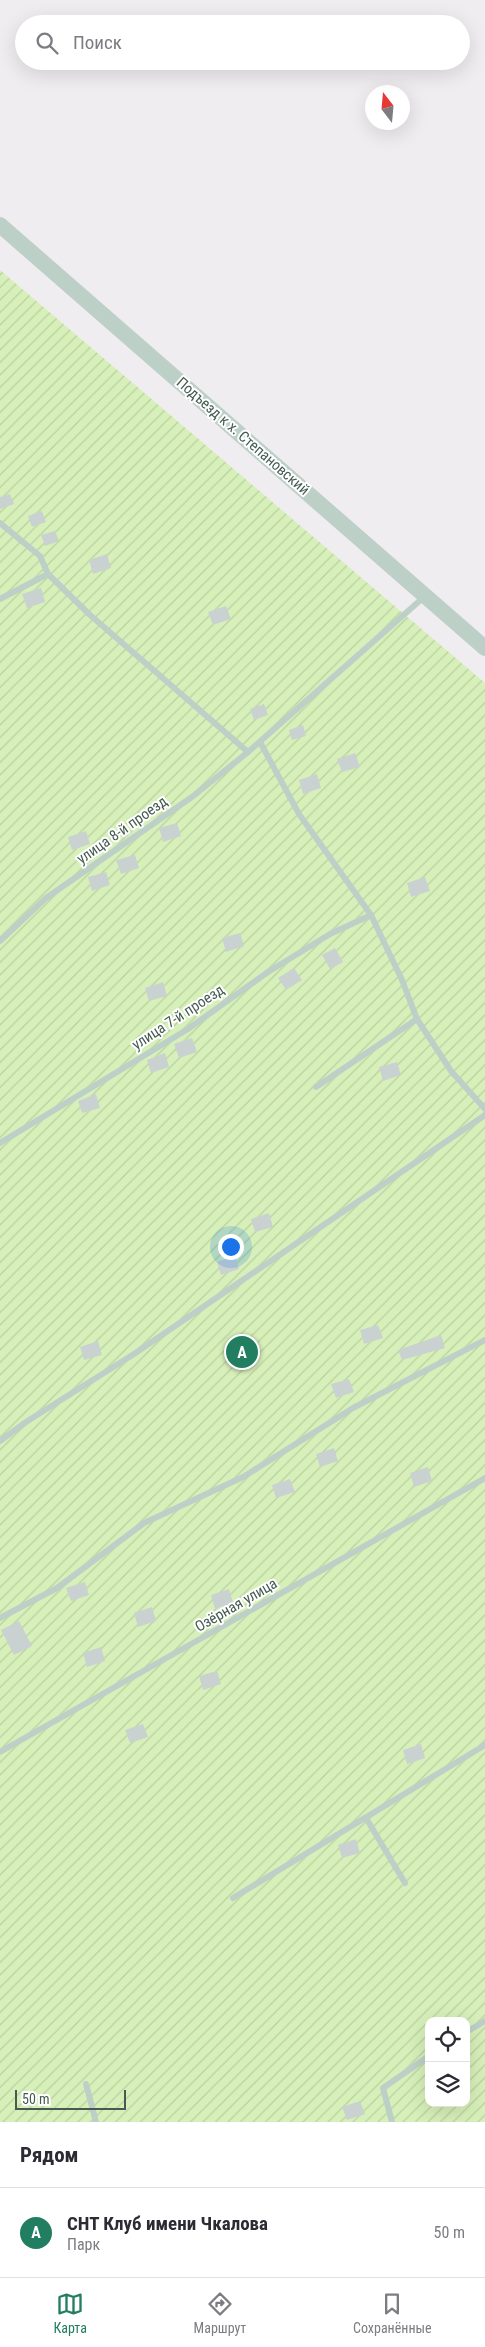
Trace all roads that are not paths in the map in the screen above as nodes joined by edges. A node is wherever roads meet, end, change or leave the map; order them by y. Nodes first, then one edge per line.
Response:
1 (0, 225) edge
2 (0, 523) edge
3 (48, 574) junction
4 (424, 596) junction
5 (0, 599) edge
6 (485, 648) edge
7 (260, 742) junction
8 (248, 752) junction
9 (371, 915) junction
10 (0, 941) edge
11 (417, 1019) junction
12 (316, 1086) dead end
13 (485, 1109) edge
14 (485, 1115) edge
15 (0, 1143) edge
16 (485, 1340) edge
17 (0, 1441) edge
18 (485, 1478) edge
19 (0, 1618) edge
20 (485, 1745) edge
21 (0, 1752) edge
22 (366, 1818) junction
23 (405, 1883) dead end
24 (234, 1898) dead end
25 (485, 2021) edge
26 (470, 2030) edge
27 (425, 2059) edge
28 (86, 2084) dead end
29 (96, 2122) edge
30 (392, 2122) edge

1 - 4 street, Подъезд к х. Степановский
2 - 3 lane
3 - 5 lane
3 - 8 lane
4 - 6 street, Подъезд к х. Степановский
4 - 7 lane, улица 8-й проезд
7 - 8 lane, улица 8-й проезд
7 - 9 lane
8 - 10 lane, улица 8-й проезд
9 - 11 lane
9 - 15 lane, улица 7-й проезд
11 - 12 lane
11 - 13 lane
14 - 17 lane
16 - 19 lane
18 - 21 lane, Озёрная улица
20 - 22 lane
22 - 23 lane
22 - 24 lane
25 - 26 lane
27 - 30 lane
28 - 29 lane

